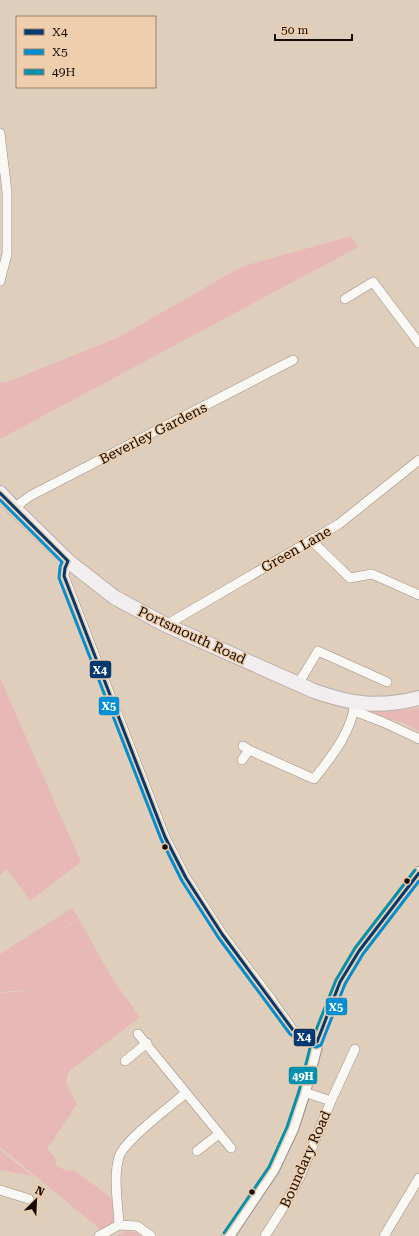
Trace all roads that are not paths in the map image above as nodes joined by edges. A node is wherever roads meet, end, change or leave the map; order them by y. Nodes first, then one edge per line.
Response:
1 (0, 133) edge
2 (0, 281) edge
3 (345, 299) dead end
4 (419, 344) edge
5 (293, 360) dead end
6 (419, 460) edge
7 (0, 493) edge
8 (14, 508) junction
9 (311, 540) junction
10 (68, 561) junction
11 (419, 595) edge
12 (166, 625) junction
13 (387, 682) dead end
14 (298, 684) junction
15 (419, 698) edge
16 (355, 707) junction
17 (419, 739) edge
18 (242, 760) dead end
19 (419, 872) edge
20 (138, 1034) dead end
21 (317, 1042) junction
22 (147, 1043) junction
23 (354, 1050) dead end
24 (125, 1061) dead end
25 (304, 1092) junction
26 (186, 1093) junction
27 (331, 1101) junction
28 (219, 1134) junction
29 (231, 1148) dead end
30 (197, 1151) dead end
31 (419, 1178) edge
32 (0, 1190) edge
33 (29, 1199) dead end
34 (119, 1225) junction
35 (100, 1236) edge
36 (151, 1236) edge
37 (228, 1236) edge
38 (265, 1236) edge
39 (384, 1236) edge

1 - 2 street
3 - 4 street
5 - 8 street, Beverley Gardens
6 - 9 street, Green Lane
7 - 8 main road, Portsmouth Road
8 - 10 main road, Portsmouth Road
9 - 11 street
9 - 12 street, Green Lane
10 - 12 main road, Portsmouth Road
10 - 21 street
12 - 14 main road, Portsmouth Road
13 - 14 street
14 - 16 main road, Portsmouth Road
15 - 16 main road, Portsmouth Road
16 - 17 street
16 - 18 street
19 - 21 main road
20 - 22 street
21 - 25 main road
22 - 24 street
22 - 26 street
23 - 27 street, Boundary Road
25 - 27 street, Boundary Road
25 - 37 main road
26 - 28 street
26 - 34 street
27 - 38 street, Boundary Road
28 - 29 street
28 - 30 street
31 - 39 street
32 - 33 street
34 - 35 street
34 - 36 street

